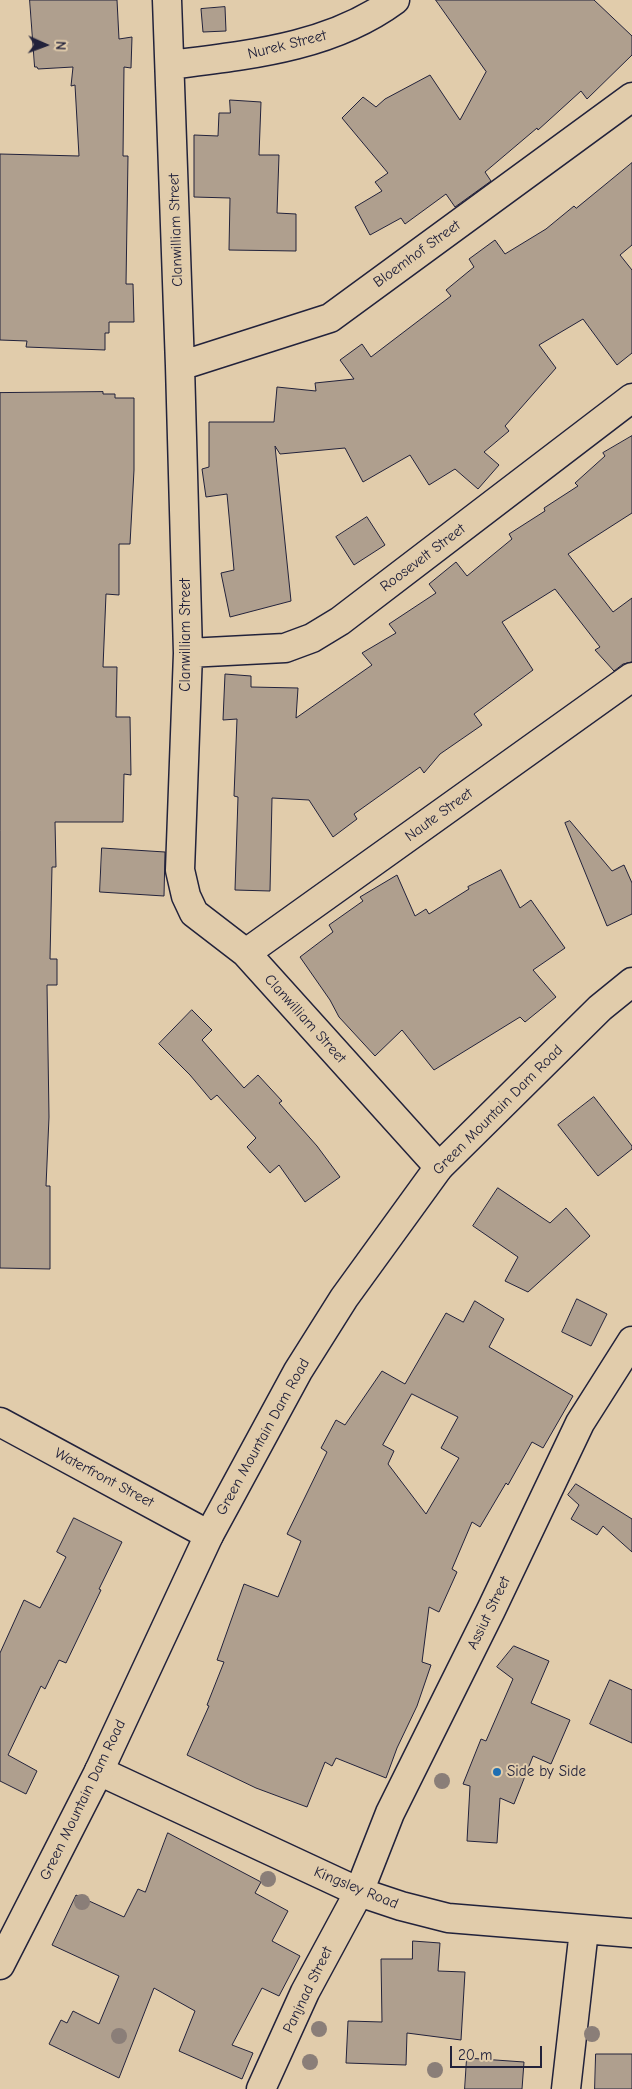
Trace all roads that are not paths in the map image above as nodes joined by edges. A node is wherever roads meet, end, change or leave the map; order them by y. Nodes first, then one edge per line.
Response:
1 (167, 0) edge
2 (395, 0) edge
3 (170, 66) junction
4 (632, 98) edge
5 (180, 366) junction
6 (632, 398) edge
7 (188, 653) junction
8 (632, 677) edge
9 (246, 953) junction
10 (632, 982) edge
11 (439, 1167) junction
12 (632, 1340) edge
13 (0, 1422) edge
14 (209, 1535) junction
15 (99, 1771) junction
16 (359, 1892) junction
17 (584, 1930) junction
18 (632, 1933) edge
19 (0, 1965) edge
20 (261, 2089) edge
21 (566, 2089) edge

1 - 3 street, Clanwilliam Street
2 - 3 street, Nurek Street
3 - 5 street, Clanwilliam Street
4 - 5 street, Bloemhof Street
5 - 7 street, Clanwilliam Street
6 - 7 street, Roosevelt Street
7 - 9 street, Clanwilliam Street
8 - 9 street, Naute Street
9 - 11 street, Clanwilliam Street
10 - 11 street, Green Mountain Dam Road
11 - 14 street, Green Mountain Dam Road
12 - 16 street, Assiut Street
13 - 14 street, Waterfront Street
14 - 15 street, Green Mountain Dam Road
15 - 16 street, Kingsley Road
15 - 19 street, Green Mountain Dam Road
16 - 17 street, Kingsley Road
16 - 20 street, Panjnad Street
17 - 18 street, Kingsley Road
17 - 21 street

